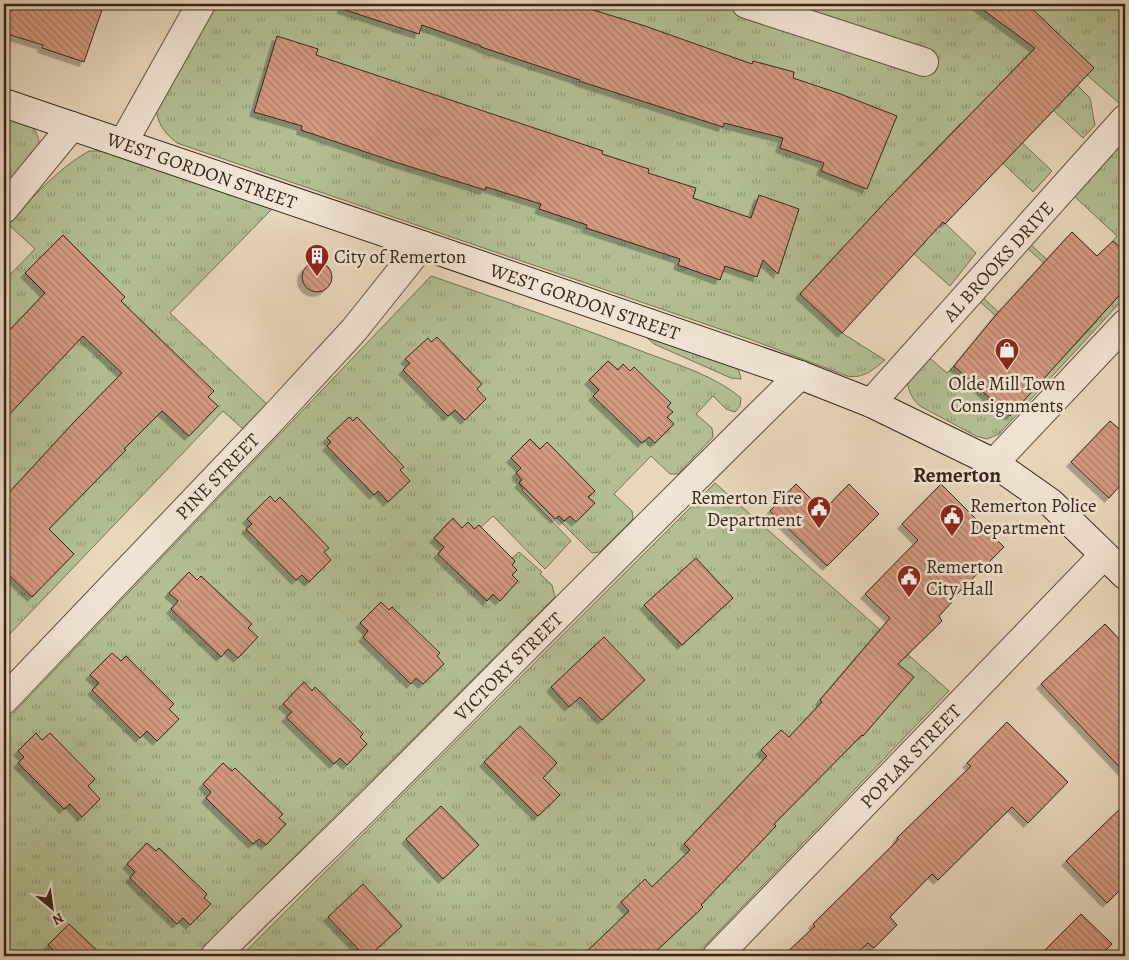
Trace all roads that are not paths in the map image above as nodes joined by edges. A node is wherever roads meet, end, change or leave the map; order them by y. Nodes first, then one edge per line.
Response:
1 (201, 4) edge
2 (746, 4) edge
3 (924, 62) dead end
4 (4, 103) edge
5 (1125, 119) edge
6 (72, 126) junction
7 (123, 143) junction
8 (4, 208) edge
9 (422, 245) junction
10 (1125, 324) edge
11 (800, 376) junction
12 (871, 403) junction
13 (994, 463) junction
14 (1104, 555) junction
15 (1125, 576) edge
16 (4, 700) edge
17 (215, 956) edge
18 (717, 956) edge

1 - 7 street
2 - 3 street
4 - 6 street, WEST GORDON STREET
5 - 12 street, AL BROOKS DRIVE
6 - 7 street, WEST GORDON STREET
6 - 8 street
7 - 9 street, WEST GORDON STREET
9 - 11 street, WEST GORDON STREET
9 - 16 street, PINE STREET
10 - 13 street
11 - 12 street, WEST GORDON STREET
11 - 17 street, VICTORY STREET
12 - 13 street, WEST GORDON STREET
13 - 14 street, WEST GORDON STREET
14 - 15 street, WEST GORDON STREET
14 - 18 street, POPLAR STREET

